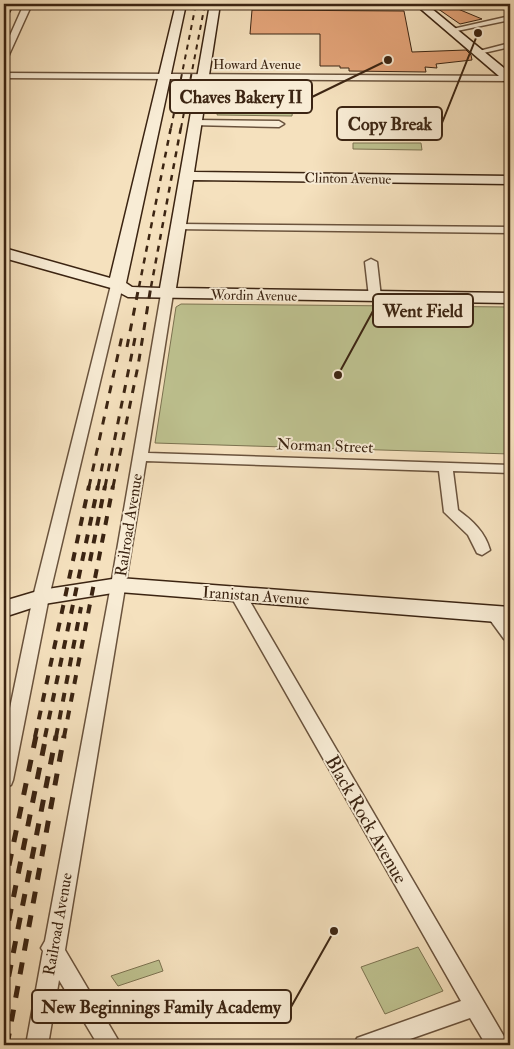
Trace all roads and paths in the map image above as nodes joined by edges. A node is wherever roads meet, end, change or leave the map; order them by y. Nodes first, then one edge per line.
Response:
1 (7, 4) edge
2 (28, 4) edge
3 (181, 4) edge
4 (215, 4) edge
5 (425, 4) edge
6 (4, 10) edge
7 (510, 18) edge
8 (452, 30) junction
9 (510, 45) edge
10 (479, 52) junction
11 (4, 57) edge
12 (4, 75) edge
13 (164, 77) junction
14 (202, 77) junction
15 (510, 79) edge
16 (195, 123) junction
17 (279, 124) dead end
18 (186, 176) junction
19 (510, 180) edge
20 (178, 227) junction
21 (510, 230) edge
22 (4, 253) edge
23 (371, 262) dead end
24 (117, 286) junction
25 (167, 294) junction
26 (376, 297) junction
27 (510, 298) edge
28 (139, 457) junction
29 (445, 466) junction
30 (510, 469) edge
31 (482, 550) dead end
32 (119, 585) junction
33 (237, 593) junction
34 (41, 598) junction
35 (4, 609) edge
36 (502, 614) edge
37 (510, 635) edge
38 (4, 780) edge
39 (52, 948) junction
40 (475, 1006) junction
41 (37, 1045) edge
42 (110, 1045) edge
43 (364, 1045) edge
44 (498, 1045) edge

1 - 6 highway
2 - 11 street
3 - 13 street
4 - 14 street, Railroad Avenue
5 - 8 street
7 - 8 street
8 - 10 street
9 - 10 street
10 - 15 street
12 - 13 street, Howard Avenue
13 - 14 street, Howard Avenue
13 - 24 street
14 - 15 street, Howard Avenue
14 - 16 street, Railroad Avenue
16 - 17 street
16 - 18 street, Railroad Avenue
18 - 19 street, Clinton Avenue
18 - 20 street, Railroad Avenue
20 - 21 street
20 - 25 street, Railroad Avenue
22 - 24 street, Wordin Avenue
23 - 26 street
24 - 25 street, Wordin Avenue
24 - 34 street
25 - 26 street, Wordin Avenue
25 - 28 street, Railroad Avenue
26 - 27 street, Wordin Avenue
28 - 29 street, Norman Street
28 - 32 street, Railroad Avenue
29 - 30 street, Norman Street
29 - 31 street
32 - 33 street, Iranistan Avenue
32 - 34 street, Iranistan Avenue
32 - 39 street, Railroad Avenue
33 - 36 street, Iranistan Avenue
33 - 40 street, Black Rock Avenue
34 - 35 street, Iranistan Avenue
34 - 38 street
36 - 37 street
39 - 41 street, Railroad Avenue
39 - 42 street
40 - 43 street
40 - 44 street, Black Rock Avenue

